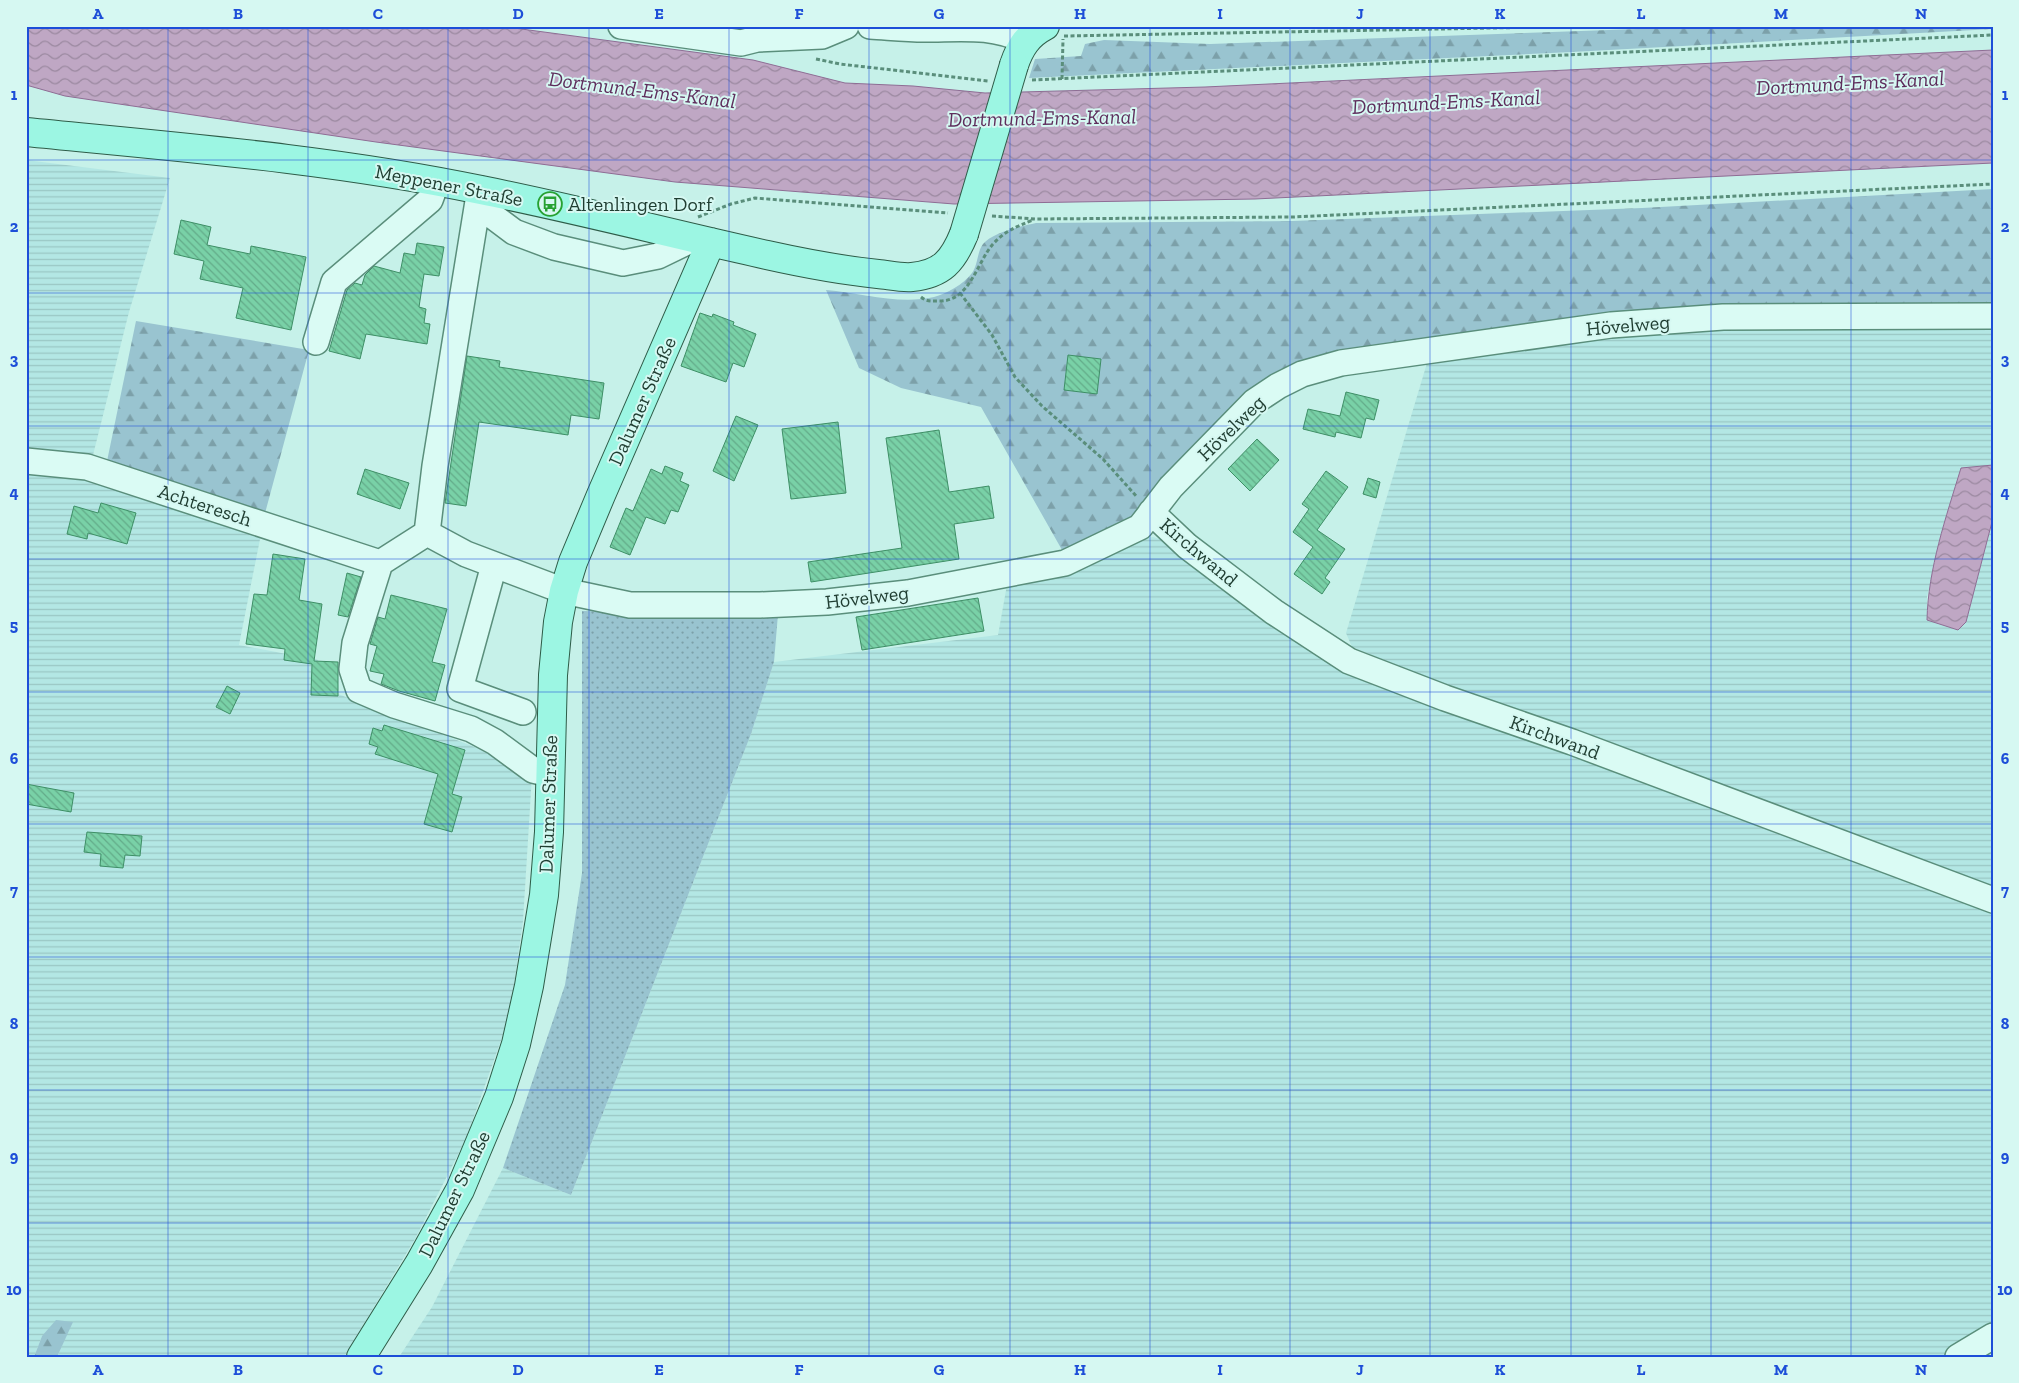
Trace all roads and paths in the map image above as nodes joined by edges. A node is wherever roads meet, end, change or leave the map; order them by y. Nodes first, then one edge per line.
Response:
1 (621, 26) edge
2 (846, 26) edge
3 (870, 26) edge
4 (1600, 26) edge
5 (1993, 34) edge
6 (1047, 36) edge
7 (813, 58) dead end
8 (1011, 76) junction
9 (1062, 79) junction
10 (26, 132) edge
11 (437, 181) junction
12 (1993, 184) edge
13 (479, 197) junction
14 (988, 216) dead end
15 (1036, 220) junction
16 (956, 223) junction
17 (693, 238) junction
18 (960, 293) junction
19 (917, 294) dead end
20 (1993, 316) edge
21 (316, 342) dead end
22 (26, 461) edge
23 (1151, 512) junction
24 (427, 532) junction
25 (380, 563) junction
26 (494, 565) junction
27 (564, 591) junction
28 (523, 712) dead end
29 (550, 774) junction
30 (1993, 900) edge
31 (1993, 1336) edge
32 (361, 1357) edge
33 (1958, 1357) edge

1 - 2 street
3 - 6 street
4 - 6 path
5 - 9 path
6 - 8 main road
6 - 9 path
7 - 8 path
8 - 9 path
8 - 16 main road, Meppener Straße, bridge
10 - 11 main road, Meppener Straße
11 - 13 main road, Meppener Straße
11 - 21 street
12 - 15 path
13 - 17 main road, Meppener Straße
13 - 17 street
13 - 24 street
14 - 15 path
15 - 18 path
16 - 17 path
16 - 17 main road, Meppener Straße
17 - 27 main road, Dalumer Straße
18 - 19 path
18 - 23 path
20 - 23 street, Hövelweg
22 - 25 street, Achteresch
23 - 27 street, Hövelweg
23 - 30 street, Kirchwand
24 - 25 street
24 - 26 street
25 - 29 street
26 - 27 street
26 - 28 street
27 - 29 main road, Dalumer Straße
29 - 32 main road, Dalumer Straße
31 - 33 street

